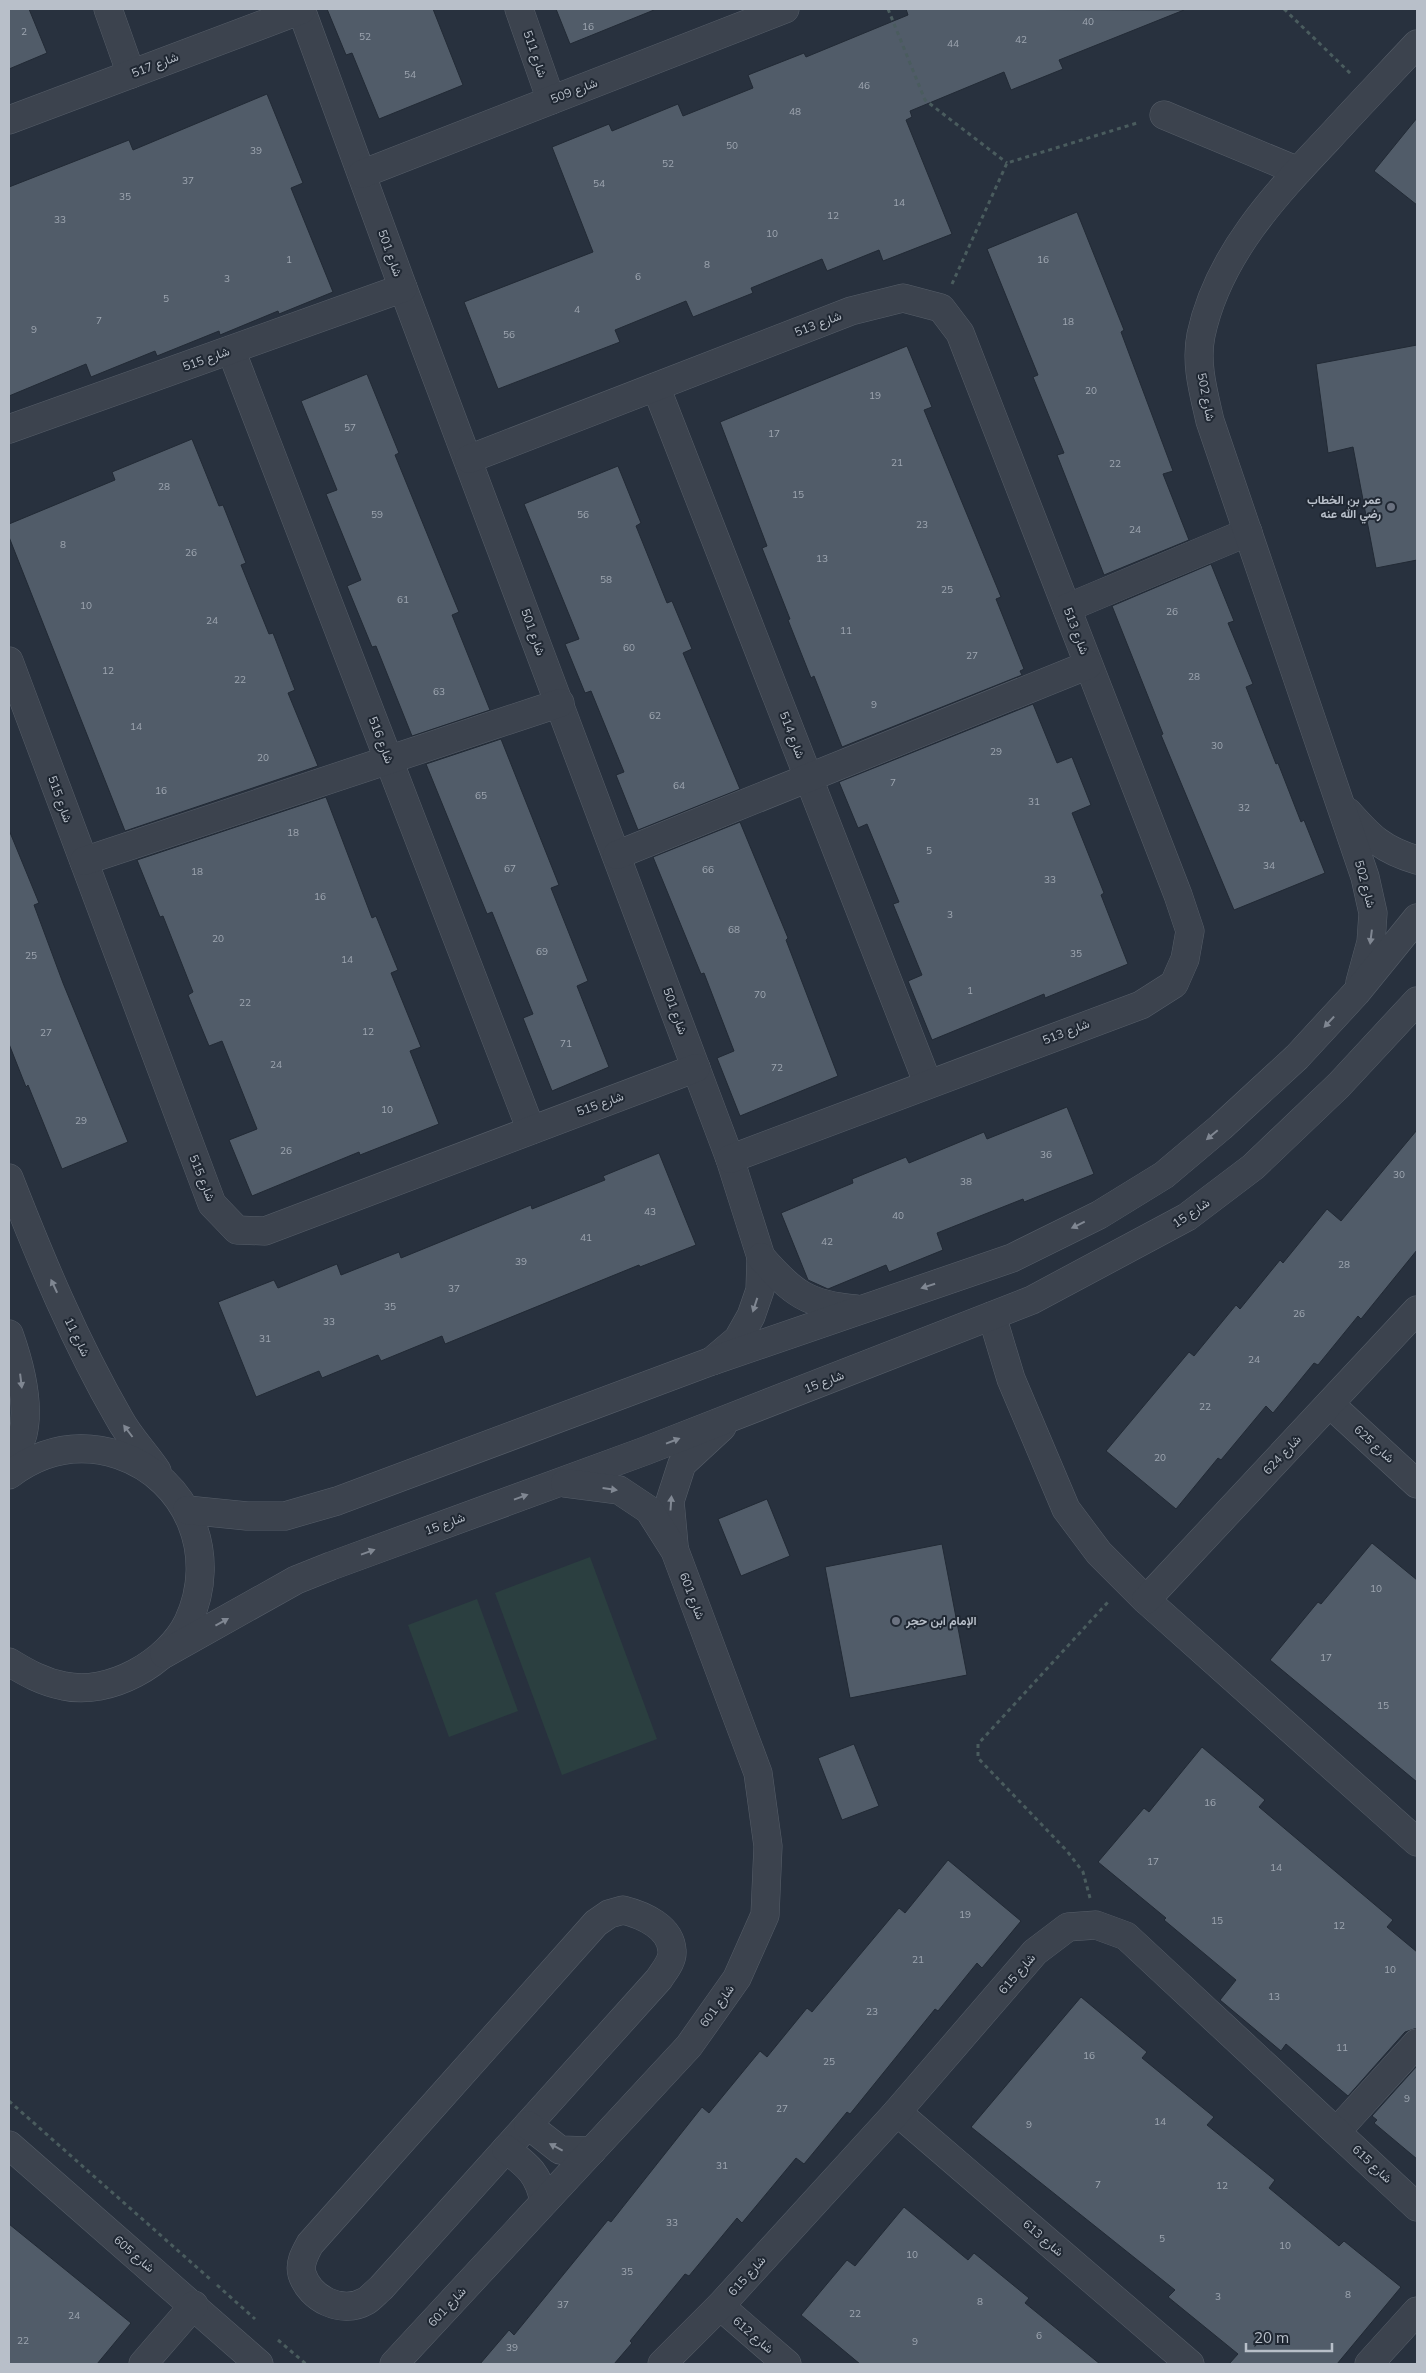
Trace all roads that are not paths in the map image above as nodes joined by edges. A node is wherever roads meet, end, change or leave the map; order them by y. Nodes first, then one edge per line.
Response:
1 (108, 9) edge
2 (301, 9) edge
3 (519, 9) edge
4 (785, 9) edge
5 (1417, 44) edge
6 (131, 74) junction
7 (551, 100) junction
8 (1164, 114) road end
9 (9, 120) edge
10 (1298, 171) junction
11 (362, 174) junction
12 (403, 288) junction
13 (231, 350) junction
14 (656, 386) junction
15 (9, 429) edge
16 (468, 459) junction
17 (1248, 532) junction
18 (1067, 608) junction
19 (9, 661) edge
20 (1088, 665) junction
21 (560, 703) junction
22 (388, 760) junction
23 (809, 778) junction
24 (1342, 805) junction
25 (617, 855) junction
26 (1417, 860) edge
27 (84, 861) junction
28 (1417, 918) edge
29 (1356, 993) junction
30 (1417, 1001) edge
31 (696, 1068) junction
32 (928, 1084) junction
33 (531, 1130) junction
34 (730, 1158) junction
35 (9, 1178) edge
36 (761, 1257) junction
37 (858, 1310) junction
38 (1417, 1310) edge
39 (992, 1316) junction
40 (9, 1334) edge
41 (712, 1361) junction
42 (1330, 1404) junction
43 (732, 1418) junction
44 (9, 1462) edge
45 (9, 1474) edge
46 (562, 1482) junction
47 (167, 1484) junction
48 (1417, 1484) edge
49 (187, 1510) junction
50 (675, 1551) junction
51 (1146, 1600) junction
52 (164, 1654) junction
53 (9, 1662) edge
54 (20, 1678) edge
55 (1417, 1842) edge
56 (1417, 2043) edge
57 (897, 2112) junction
58 (528, 2125) junction
59 (1337, 2131) junction
60 (9, 2145) edge
61 (506, 2149) junction
62 (592, 2151) junction
63 (544, 2202) junction
64 (1417, 2206) edge
65 (194, 2305) junction
66 (720, 2306) junction
67 (1417, 2311) edge
68 (143, 2364) edge
69 (259, 2364) edge
70 (394, 2364) edge
71 (662, 2364) edge
72 (787, 2364) edge
73 (1190, 2364) edge
74 (1369, 2364) edge

1 - 6 street
2 - 6 street, شارع 517
2 - 11 street, شارع 501
3 - 7 street, شارع 511
4 - 7 street, شارع 509
5 - 10 street, شارع 502
6 - 9 street, شارع 517
7 - 11 street, شارع 509
8 - 10 street
10 - 17 street, شارع 502
11 - 12 street, شارع 501
12 - 13 street, شارع 515
12 - 16 street, شارع 501
13 - 15 street, شارع 515
13 - 22 street, شارع 516
14 - 16 street, شارع 513
14 - 18 street, شارع 513
14 - 23 street, شارع 514
16 - 21 street, شارع 501
17 - 18 street
17 - 24 street, شارع 502
18 - 20 street, شارع 513
19 - 27 street, شارع 515
20 - 23 street
20 - 32 street, شارع 513
21 - 22 street
21 - 25 street, شارع 501
22 - 27 street
22 - 33 street, شارع 516
23 - 25 street
23 - 32 street, شارع 514
24 - 26 street, شارع 502
24 -> 29 street, شارع 502
25 - 31 street, شارع 501
27 - 33 street, شارع 515
28 - 29 street
29 -> 37 street
30 - 39 street, شارع 15
31 - 33 street, شارع 515
31 - 34 street, شارع 501
32 - 34 street, شارع 513
34 - 36 street, شارع 501
47 -> 35 street, شارع 11
36 - 37 street, شارع 501
36 -> 41 street, شارع 501
37 - 41 street
38 - 42 street, شارع 624
39 - 43 street, شارع 15
39 - 51 street
40 -> 44 street
41 - 49 street
42 - 48 street, شارع 625
42 - 51 street, شارع 624
46 -> 43 street, شارع 15
50 -> 43 street, شارع 601
45 - 47 street
46 -> 50 street, شارع 601
52 -> 46 street, شارع 15
47 - 49 street
49 - 52 street
50 - 62 street, شارع 601
51 - 55 street
52 - 54 street
53 - 54 street
56 - 59 street
57 - 59 street, شارع 615
57 - 66 street, شارع 615
57 - 73 street, شارع 613
58 - 61 street
58 - 61 street
62 -> 58 street
59 - 64 street, شارع 615
60 - 65 street, شارع 605
61 - 63 street
62 - 63 street, شارع 601
63 - 70 street, شارع 601
65 - 68 street
65 - 69 street, شارع 605
66 - 71 street, شارع 615
66 - 72 street, شارع 612
67 - 74 street

